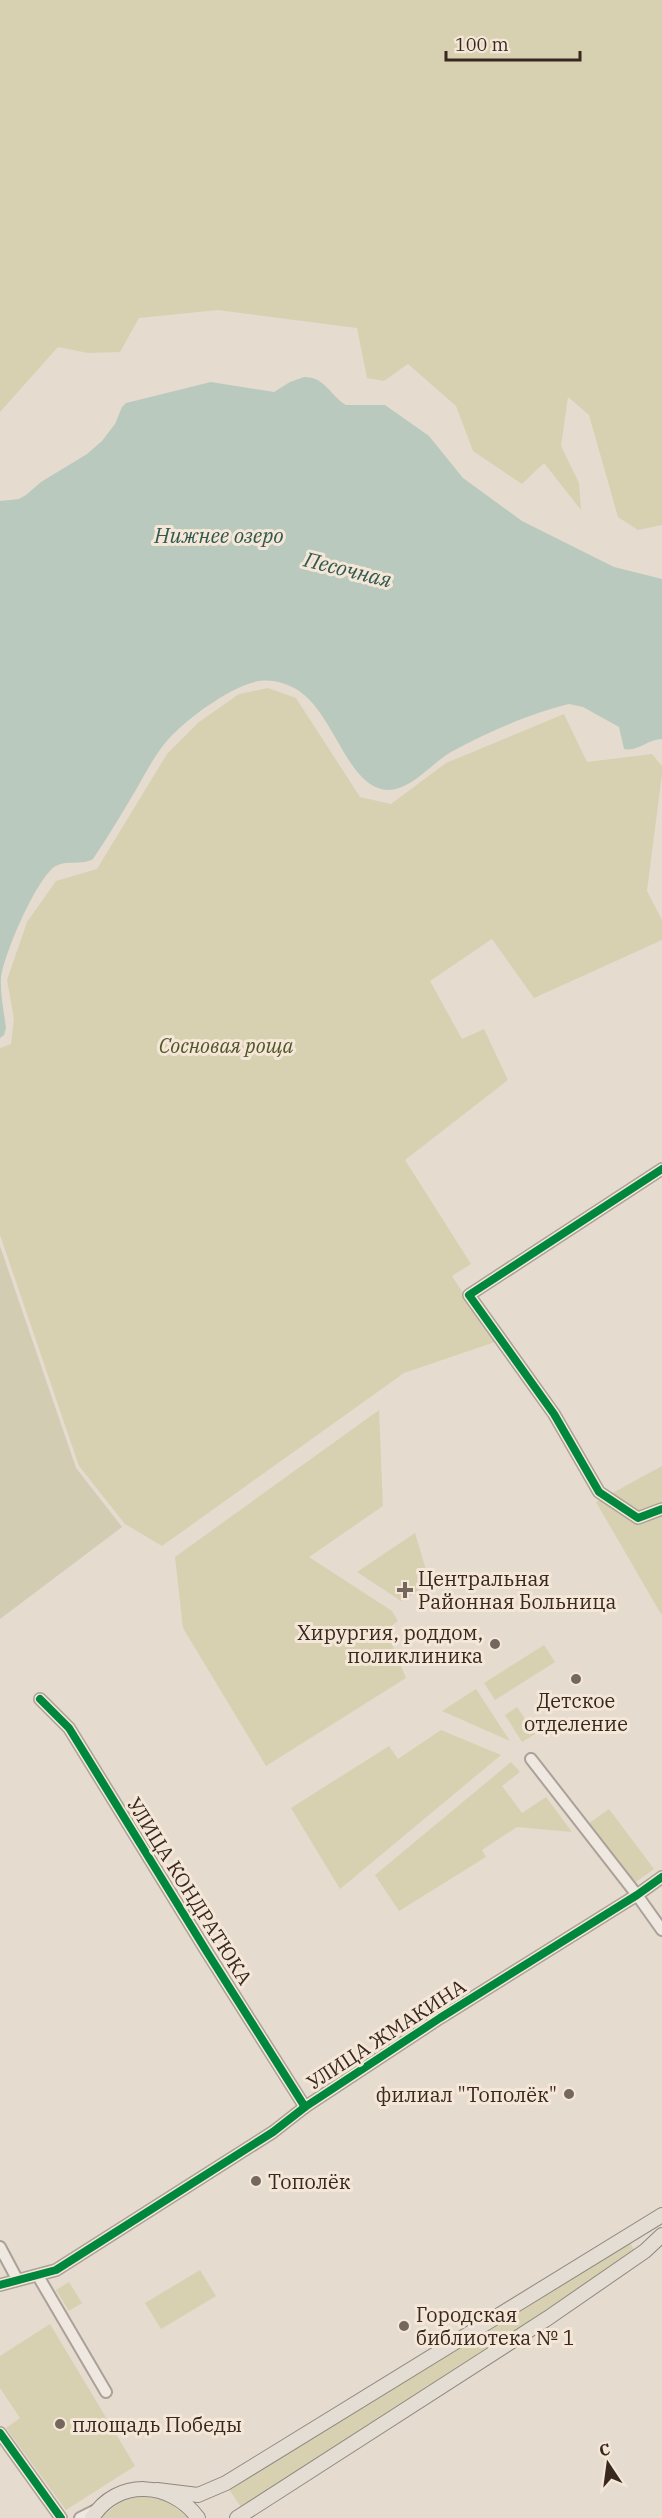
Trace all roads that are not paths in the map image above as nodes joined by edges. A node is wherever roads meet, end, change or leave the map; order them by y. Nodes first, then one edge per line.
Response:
1 (662, 1169) edge
2 (662, 1509) edge
3 (40, 1699) dead end
4 (531, 1759) dead end
5 (662, 1877) edge
6 (638, 1895) junction
7 (662, 1930) edge
8 (305, 2107) junction
9 (662, 2215) edge
10 (632, 2233) junction
11 (662, 2235) edge
12 (0, 2247) edge
13 (645, 2251) junction
14 (38, 2277) junction
15 (17, 2279) junction
16 (0, 2285) edge
17 (106, 2392) dead end
18 (0, 2433) edge
19 (157, 2490) junction
20 (95, 2513) edge
21 (61, 2518) edge
22 (80, 2518) edge
23 (198, 2518) edge
24 (237, 2518) edge

1 - 2 street
3 - 8 street, УЛИЦА КОНДРАТЮКА
4 - 6 street
5 - 6 street, УЛИЦА ЖМАКИНА
6 - 7 street
6 - 8 street, УЛИЦА ЖМАКИНА
8 - 14 street, УЛИЦА ЖМАКИНА
9 - 10 main road
10 - 13 main road
10 - 19 main road
11 - 13 main road
12 - 15 street
13 - 24 main road
14 - 15 street, УЛИЦА ЖМАКИНА
14 - 17 street
15 - 16 street, УЛИЦА ЖМАКИНА
18 - 21 street
19 - 20 main road
19 - 23 main road
20 - 22 street

